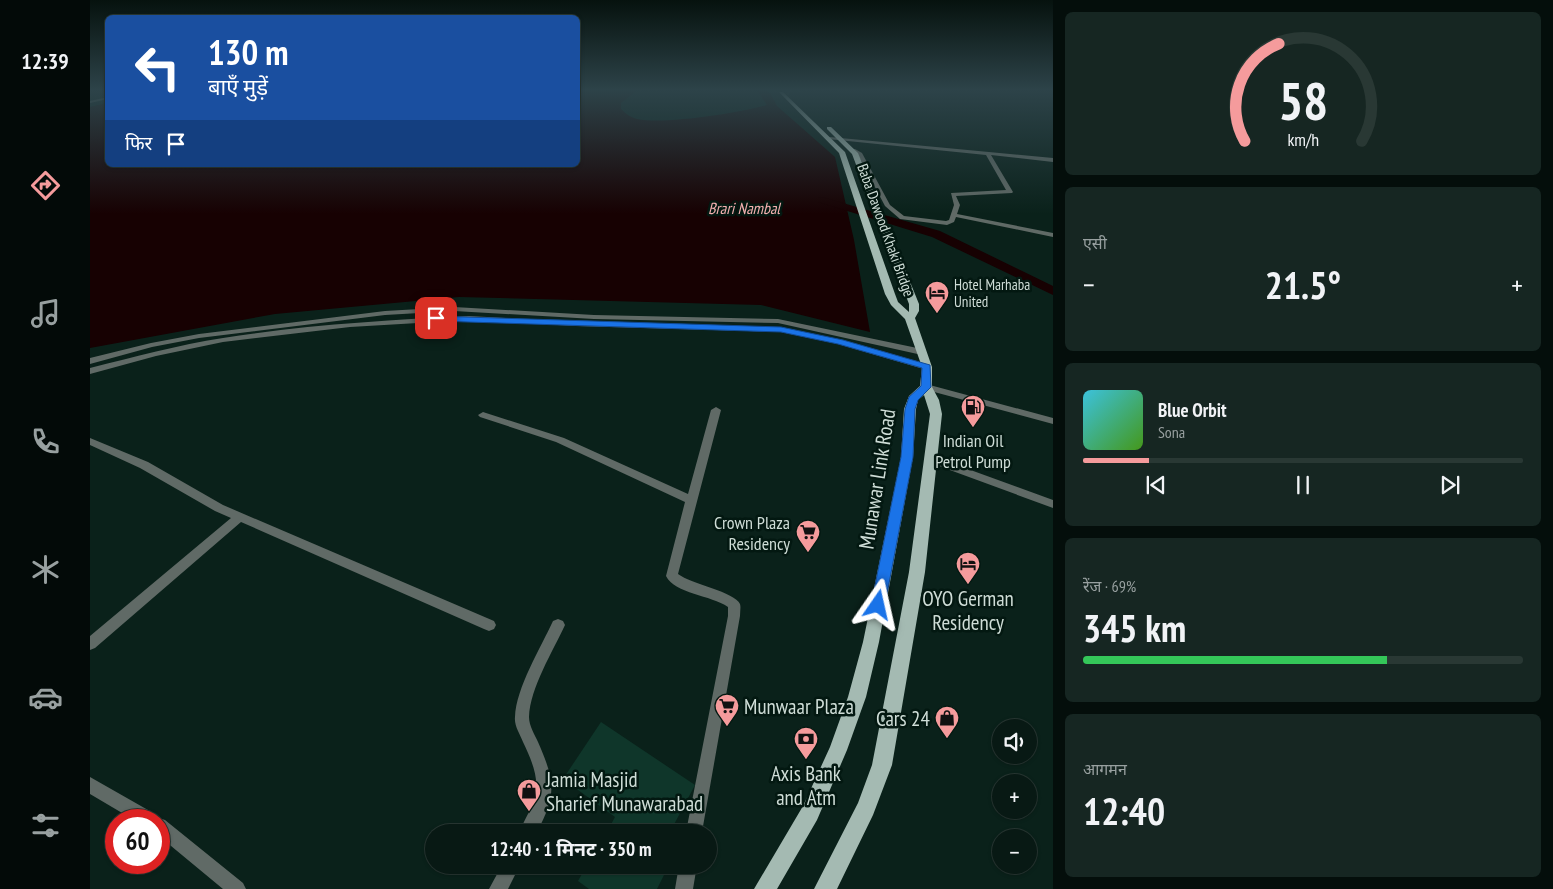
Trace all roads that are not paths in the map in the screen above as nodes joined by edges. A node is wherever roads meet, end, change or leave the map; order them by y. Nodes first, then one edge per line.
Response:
1 (823, 131) edge
2 (834, 131) edge
3 (830, 138) junction
4 (842, 139) junction
5 (854, 152) junction
6 (987, 153) junction
7 (1053, 160) edge
8 (955, 215) junction
9 (1053, 235) edge
10 (910, 318) junction
11 (350, 321) junction
12 (922, 352) junction
13 (90, 361) edge
14 (927, 367) junction
15 (90, 371) edge
16 (926, 387) junction
17 (716, 410) dead end
18 (483, 415) dead end
19 (1053, 422) edge
20 (90, 441) edge
21 (932, 460) junction
22 (692, 500) junction
23 (1053, 504) edge
24 (239, 518) junction
25 (489, 624) dead end
26 (558, 625) dead end
27 (90, 644) edge
28 (90, 785) edge
29 (130, 809) edge
30 (532, 824) edge
31 (695, 824) edge
32 (170, 835) edge
33 (506, 874) edge
34 (686, 874) edge
35 (237, 889) edge
36 (498, 889) edge
37 (684, 889) edge
38 (764, 889) edge
39 (825, 889) edge

1 - 3 main road
2 - 4 main road
3 - 4 street
3 - 10 main road, Baba Dawood Khaki Bridge
4 - 5 main road
4 - 6 street
5 - 8 street
5 - 10 main road, Baba Dawood Khaki Bridge
6 - 7 street
6 - 8 street
8 - 9 street
10 - 12 main road
11 - 12 street
11 - 13 street
11 - 14 street
11 - 15 street
12 - 14 main road
14 - 16 main road
16 - 19 street
16 - 21 main road
16 - 38 main road, Munawar Link Road
17 - 22 street
18 - 22 street
20 - 24 street
21 - 23 street
21 - 39 main road
22 - 31 street
24 - 25 street
24 - 27 street
26 - 30 street
28 - 29 street
32 - 35 street
33 - 36 street
34 - 37 street

